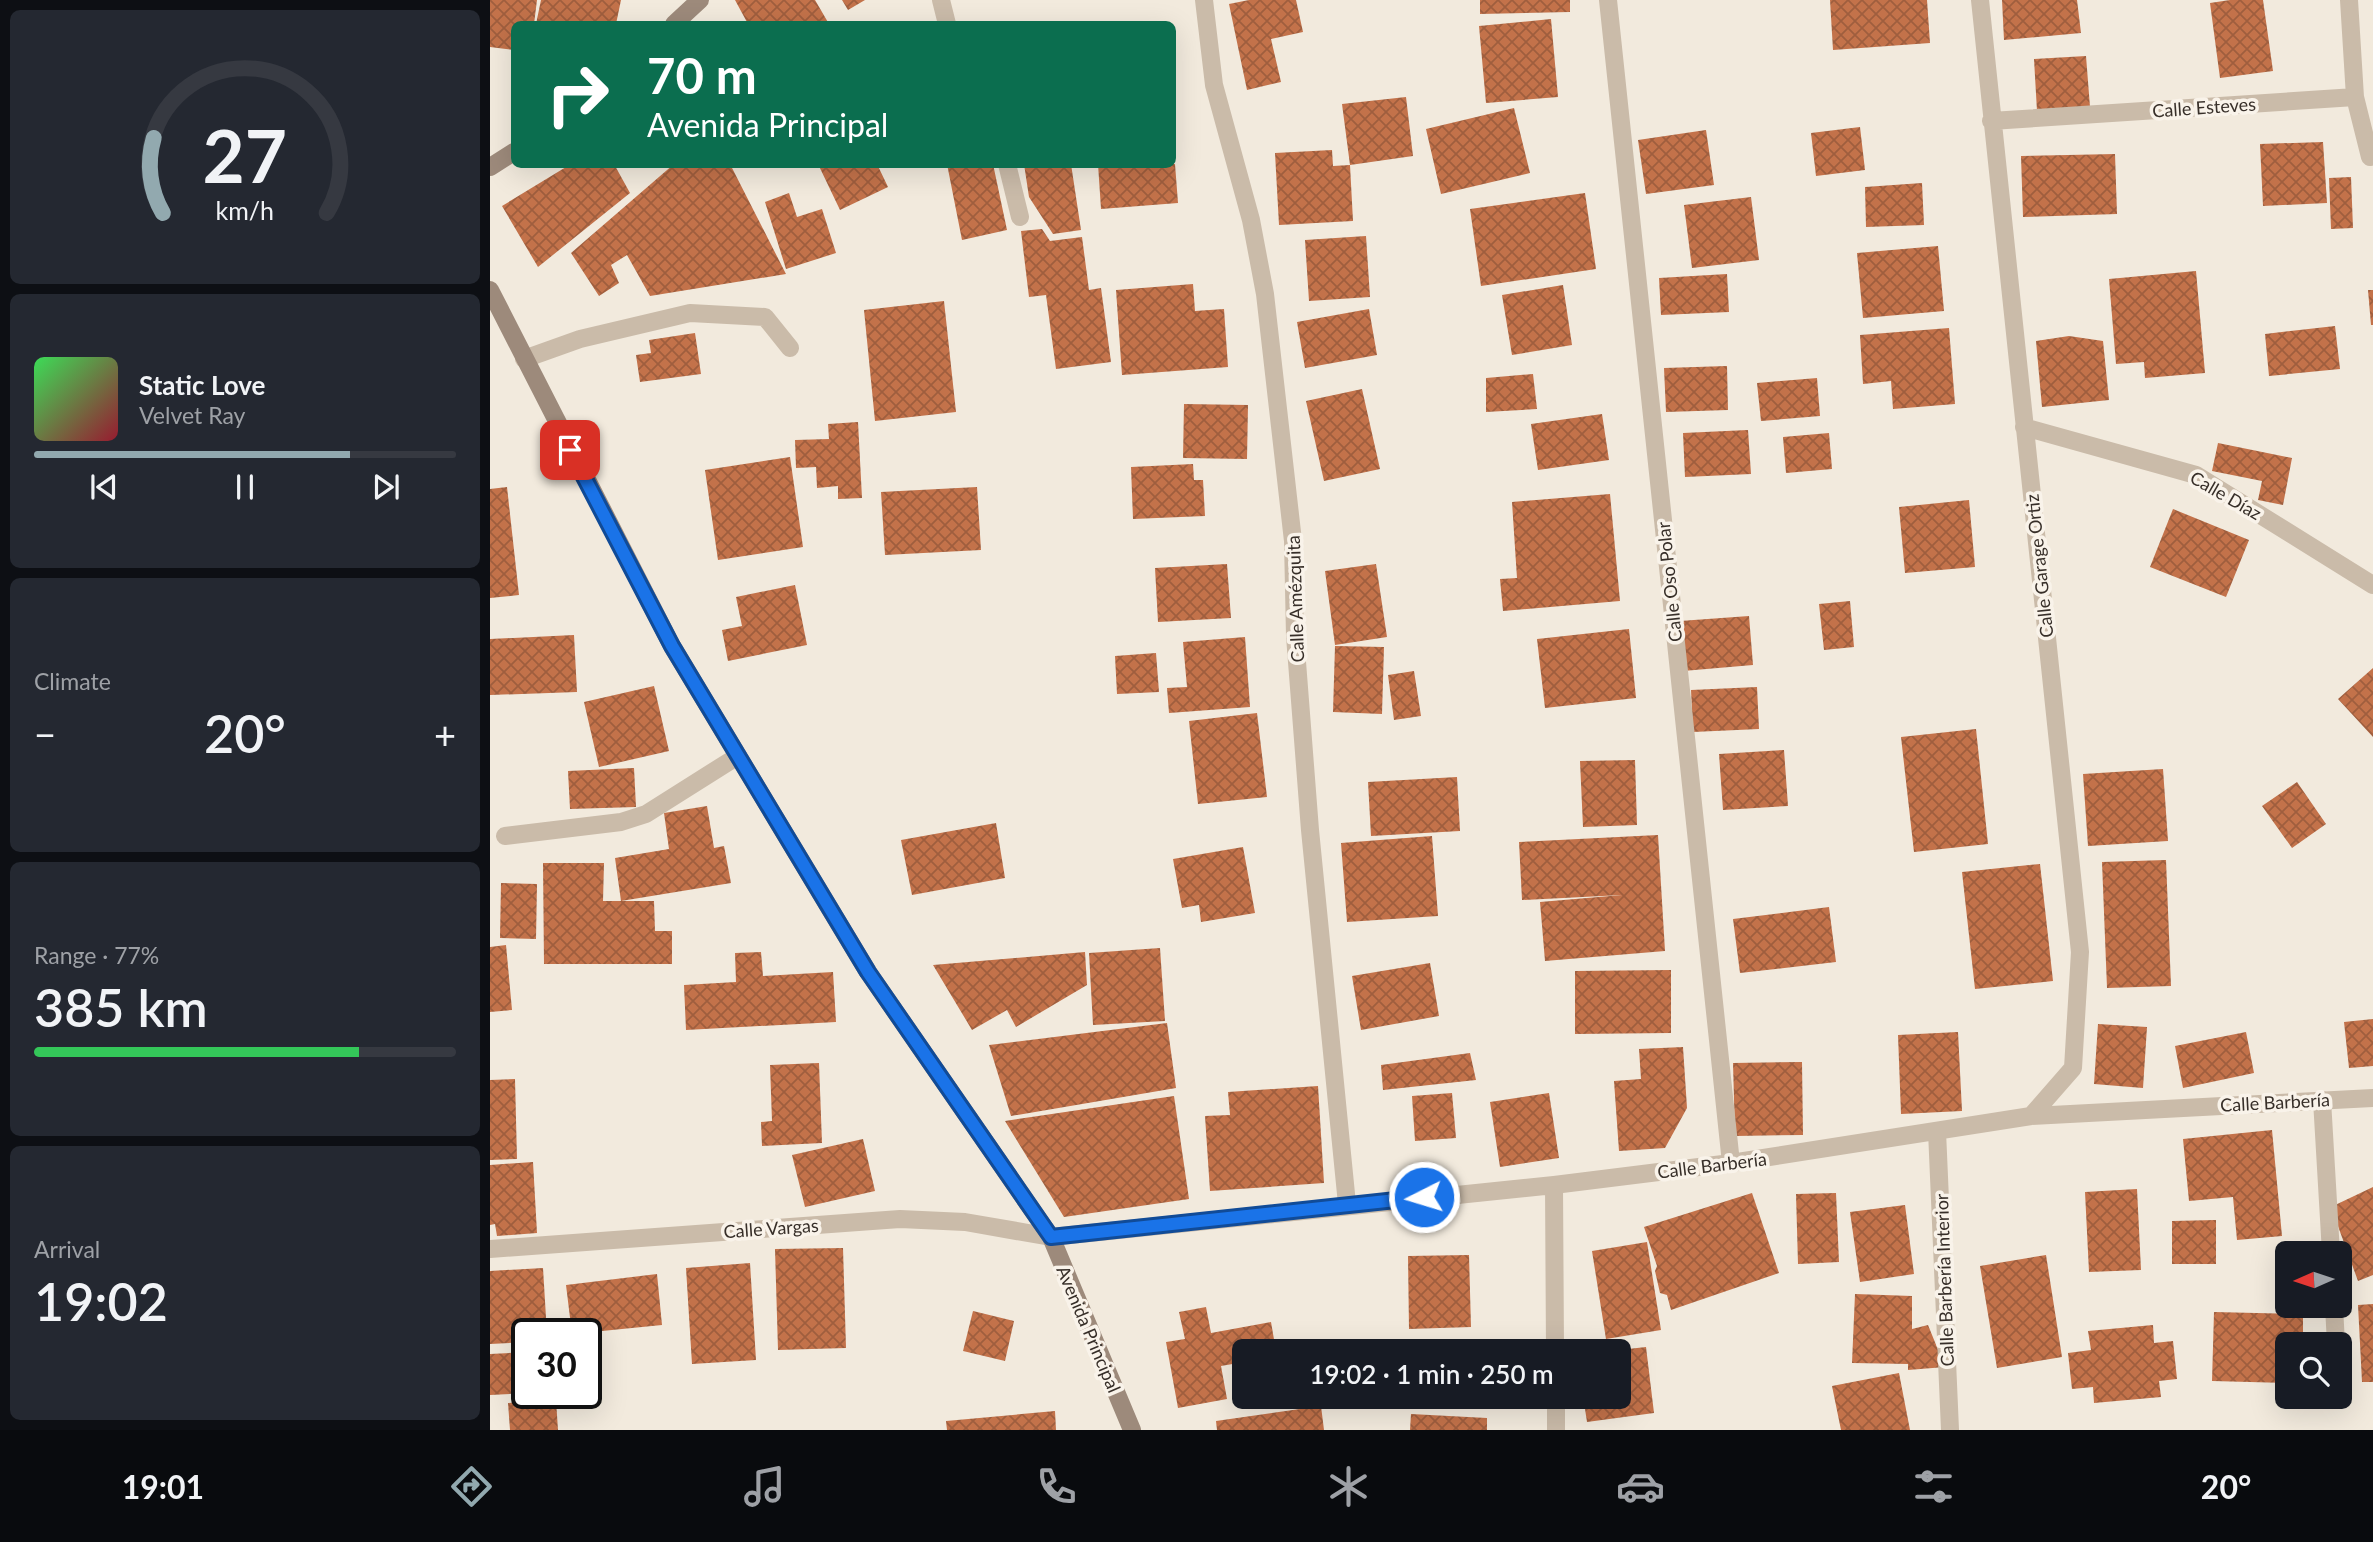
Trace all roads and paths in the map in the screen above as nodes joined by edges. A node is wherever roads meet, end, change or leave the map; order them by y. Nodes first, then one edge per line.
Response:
1 (700, 0) edge
2 (941, 0) edge
3 (1204, 0) edge
4 (1608, 0) edge
5 (1980, 0) edge
6 (2349, 0) edge
7 (677, 21) edge
8 (946, 21) edge
9 (2355, 97) junction
10 (1991, 121) junction
11 (511, 154) edge
12 (2370, 157) dead end
13 (490, 167) edge
14 (1008, 168) edge
15 (1020, 217) dead end
16 (490, 290) edge
17 (790, 348) dead end
18 (524, 359) junction
19 (2024, 427) junction
20 (2373, 585) edge
21 (738, 756) junction
22 (505, 836) dead end
23 (2373, 1098) edge
24 (2322, 1100) junction
25 (2031, 1116) junction
26 (1937, 1130) junction
27 (1731, 1163) junction
28 (1555, 1185) junction
29 (1347, 1205) junction
30 (1051, 1237) junction
31 (2330, 1241) edge
32 (490, 1249) edge
33 (1555, 1339) edge
34 (1556, 1409) edge
35 (1132, 1430) edge
36 (1556, 1430) edge
37 (1950, 1430) edge

1 - 7 street
2 - 8 street
3 - 29 street, Calle Amézquita
4 - 27 street, Calle Oso Polar
5 - 10 street, Calle Garage Ortiz
6 - 9 street
9 - 10 street, Calle Esteves
9 - 12 street
10 - 19 street, Calle Garage Ortiz
11 - 13 street
14 - 15 street
16 - 18 street, Avenida Principal
17 - 18 street
18 - 21 street, Avenida Principal
19 - 20 street, Calle Díaz
19 - 25 street, Calle Garage Ortiz
21 - 22 street
21 - 30 street, Avenida Principal
23 - 24 street, Calle Barbería
24 - 25 street, Calle Barbería
24 - 31 street
25 - 26 street, Calle Barbería
26 - 27 street, Calle Barbería
26 - 37 street, Calle Barbería Interior
27 - 28 street, Calle Barbería
28 - 29 street, Calle Barbería
28 - 33 street
29 - 30 street, Calle Barbería
30 - 32 street, Calle Vargas
30 - 35 street, Avenida Principal
34 - 36 street

